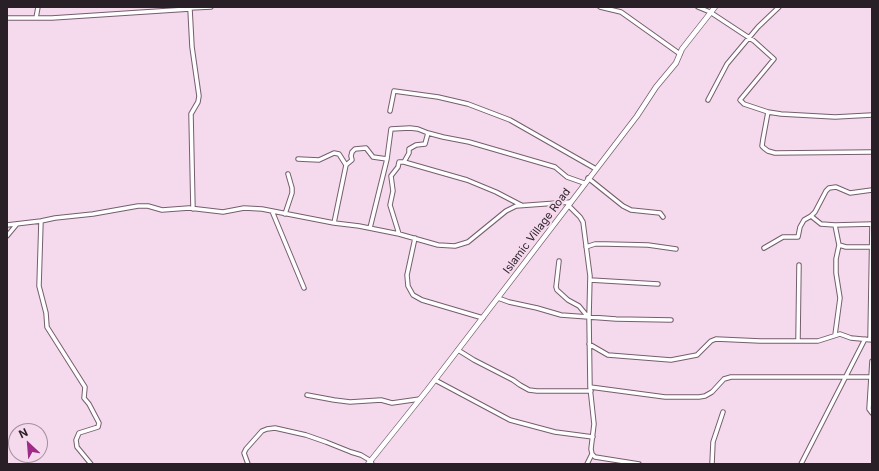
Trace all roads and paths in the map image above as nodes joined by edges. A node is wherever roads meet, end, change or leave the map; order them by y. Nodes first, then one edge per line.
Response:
1 (38, 7) edge
2 (211, 7) edge
3 (600, 7) edge
4 (624, 7) edge
5 (698, 7) edge
6 (715, 7) edge
7 (779, 7) edge
8 (190, 8) edge
9 (621, 12) junction
10 (710, 12) junction
11 (7, 18) edge
12 (36, 18) junction
13 (748, 39) junction
14 (680, 54) junction
15 (708, 100) dead end
16 (390, 111) dead end
17 (768, 112) junction
18 (872, 115) edge
19 (428, 133) junction
20 (872, 152) edge
21 (298, 159) dead end
22 (388, 159) junction
23 (404, 162) junction
24 (346, 165) junction
25 (596, 169) junction
26 (288, 174) dead end
27 (588, 178) junction
28 (584, 183) junction
29 (872, 190) edge
30 (569, 203) junction
31 (522, 205) junction
32 (193, 209) junction
33 (272, 211) junction
34 (285, 214) junction
35 (811, 216) junction
36 (663, 217) dead end
37 (41, 221) junction
38 (334, 223) junction
39 (17, 224) junction
40 (872, 224) edge
41 (7, 225) edge
42 (835, 225) junction
43 (370, 228) junction
44 (399, 234) junction
45 (7, 236) edge
46 (415, 238) junction
47 (839, 245) junction
48 (586, 247) junction
49 (871, 247) junction
50 (764, 248) dead end
51 (676, 249) dead end
52 (559, 261) dead end
53 (799, 265) dead end
54 (590, 280) junction
55 (658, 284) dead end
56 (304, 288) dead end
57 (498, 298) junction
58 (589, 317) junction
59 (483, 318) junction
60 (671, 320) dead end
61 (835, 335) junction
62 (865, 339) junction
63 (798, 340) junction
64 (871, 340) edge
65 (589, 344) junction
66 (458, 350) junction
67 (872, 361) edge
68 (845, 377) junction
69 (870, 377) junction
70 (435, 380) junction
71 (590, 389) junction
72 (307, 395) dead end
73 (420, 399) junction
74 (723, 412) dead end
75 (872, 413) edge
76 (593, 437) junction
77 (592, 454) junction
78 (370, 463) edge
79 (91, 464) edge
80 (248, 464) edge
81 (587, 464) edge
82 (639, 464) edge
83 (712, 464) edge
84 (801, 464) edge

1 - 12 street
2 - 8 street
3 - 9 street
4 - 9 street
5 - 10 street
6 - 10 street, Islamic Village Road
7 - 13 street
8 - 12 street
8 - 32 street
9 - 14 street
10 - 13 street
10 - 14 street, Islamic Village Road
11 - 12 street
13 - 15 street
13 - 17 street
14 - 25 street, Islamic Village Road
16 - 25 street
17 - 18 street
17 - 20 street
19 - 22 street
19 - 23 street
19 - 28 street
21 - 24 street
22 - 24 street
22 - 43 street
23 - 31 street
23 - 44 street
24 - 38 street
25 - 27 street, Islamic Village Road
26 - 34 street
27 - 28 street, Islamic Village Road
27 - 36 street
28 - 30 street, Islamic Village Road
29 - 35 street
30 - 31 street
30 - 48 street
30 - 57 street, Islamic Village Road
31 - 46 street
32 - 33 street
32 - 37 street
33 - 34 street
33 - 56 street
34 - 38 street
35 - 42 street
35 - 50 street
37 - 39 street
37 - 79 street
38 - 43 street
39 - 41 street
39 - 45 street
40 - 42 street
40 - 49 street
42 - 47 street
43 - 44 street
44 - 46 street
46 - 59 street
47 - 49 street
47 - 61 street
48 - 51 street
48 - 54 street
49 - 64 street
52 - 58 street
53 - 63 street
54 - 55 street
54 - 58 street
57 - 58 street
57 - 59 street, Islamic Village Road
58 - 60 street
58 - 65 street
59 - 66 street, Islamic Village Road
61 - 62 street
61 - 63 street
62 - 64 street
62 - 68 street
63 - 65 street
65 - 71 street
66 - 70 street, Islamic Village Road
66 - 71 street
67 - 69 street
68 - 69 street
68 - 71 street
68 - 84 street
69 - 75 street
70 - 73 street, Islamic Village Road
70 - 76 street
71 - 76 street
72 - 73 street
73 - 78 street, Islamic Village Road
74 - 83 street
76 - 77 street
77 - 81 street
77 - 82 street
78 - 80 street

